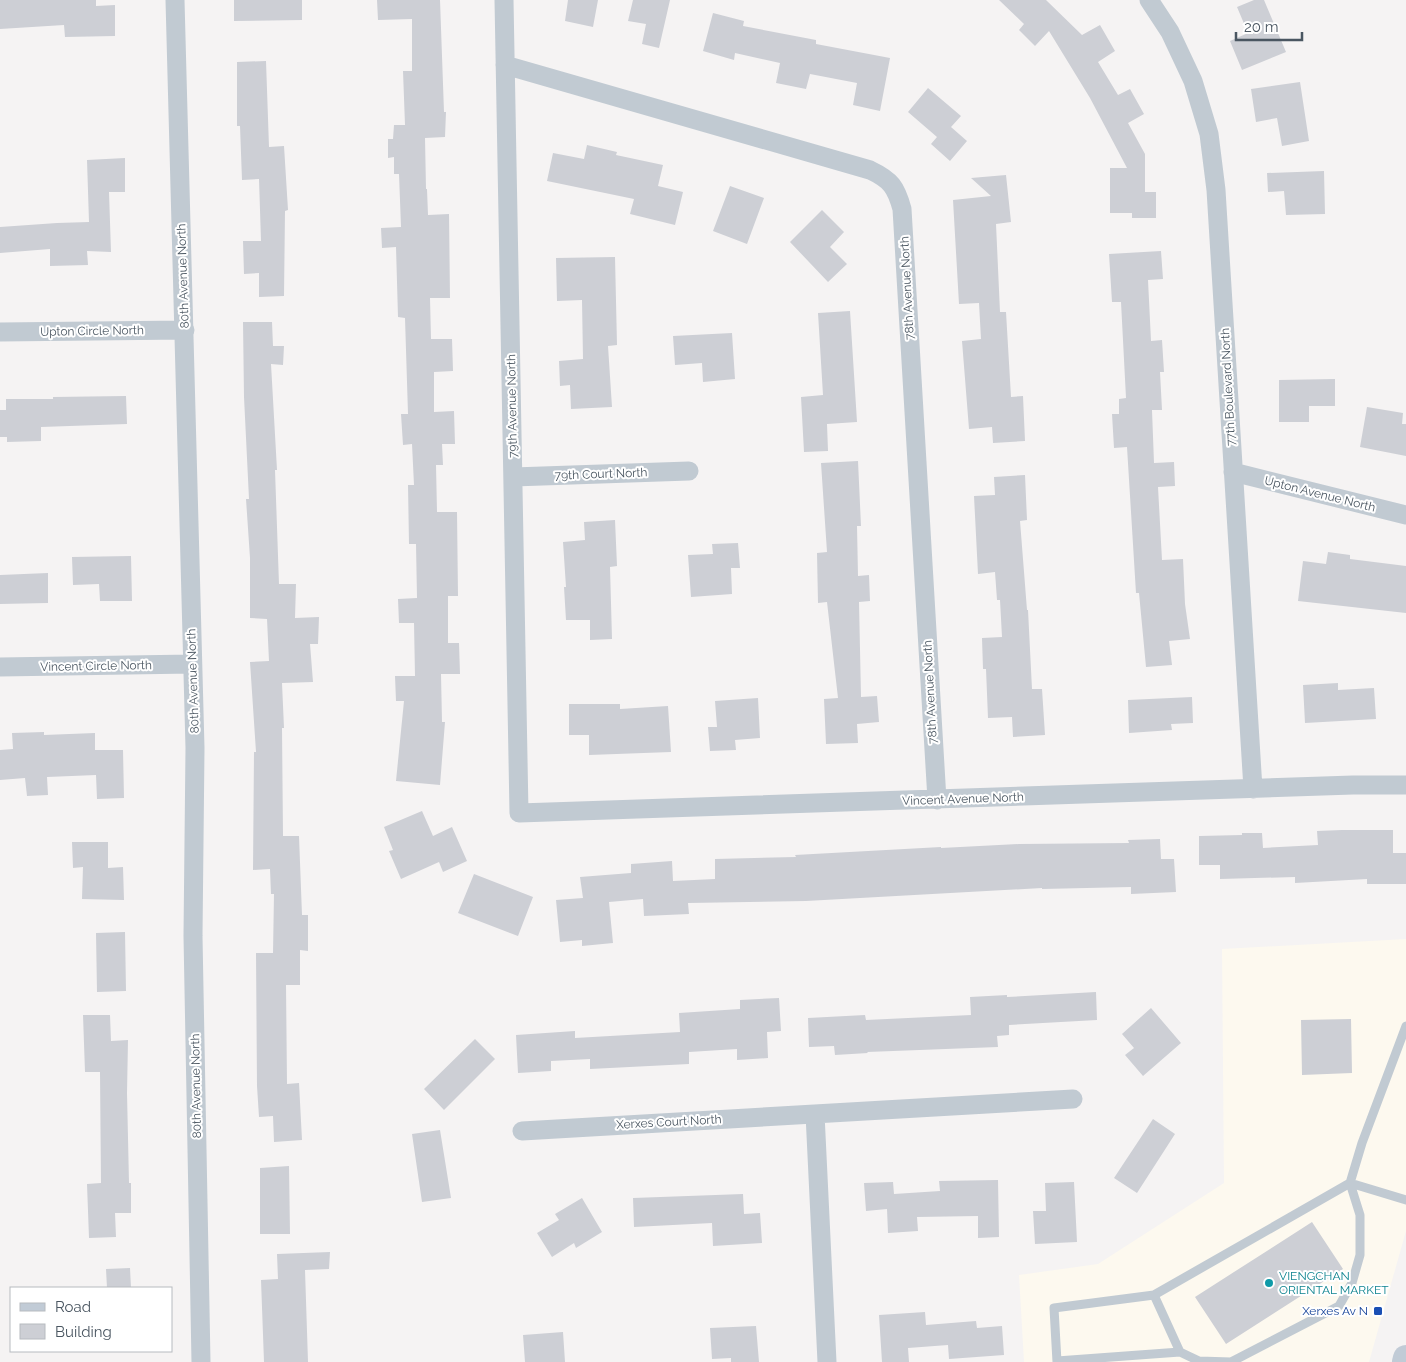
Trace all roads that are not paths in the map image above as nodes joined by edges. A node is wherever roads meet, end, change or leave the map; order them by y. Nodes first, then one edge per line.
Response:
1 (176, 0) edge
2 (504, 0) edge
3 (1149, 0) edge
4 (505, 65) junction
5 (185, 330) junction
6 (0, 332) edge
7 (690, 471) dead end
8 (1233, 472) junction
9 (513, 477) junction
10 (1406, 515) edge
11 (192, 664) junction
12 (0, 667) edge
13 (1406, 785) edge
14 (1253, 789) junction
15 (937, 800) junction
16 (519, 813) joint
17 (1406, 1026) edge
18 (1073, 1099) dead end
19 (815, 1114) junction
20 (522, 1130) dead end
21 (1350, 1183) junction
22 (1406, 1200) edge
23 (1154, 1295) junction
24 (1180, 1352) junction
25 (1406, 1358) edge
26 (200, 1362) edge
27 (827, 1362) edge
28 (1057, 1362) edge
29 (1405, 1362) edge

1 - 5 street, 80th Avenue North
2 - 4 street, 79th Avenue North
3 - 8 street, 77th Boulevard North
4 - 9 street, 79th Avenue North
4 - 15 street, 78th Avenue North
5 - 6 street, Upton Circle North
5 - 11 street, 80th Avenue North
7 - 9 street, 79th Court North
8 - 10 street, Upton Avenue North
8 - 14 street, 77th Boulevard North
9 - 16 street, 79th Avenue North
11 - 12 street, Vincent Circle North
11 - 26 street, 80th Avenue North
13 - 14 street, Vincent Avenue North
14 - 15 street, Vincent Avenue North
15 - 16 street, Vincent Avenue North
17 - 21 lane
18 - 19 street, Xerxes Court North
19 - 20 street, Xerxes Court North
19 - 27 street
21 - 22 lane
21 - 23 lane
21 - 24 lane
23 - 24 lane
23 - 28 lane
24 - 28 lane
25 - 29 street

